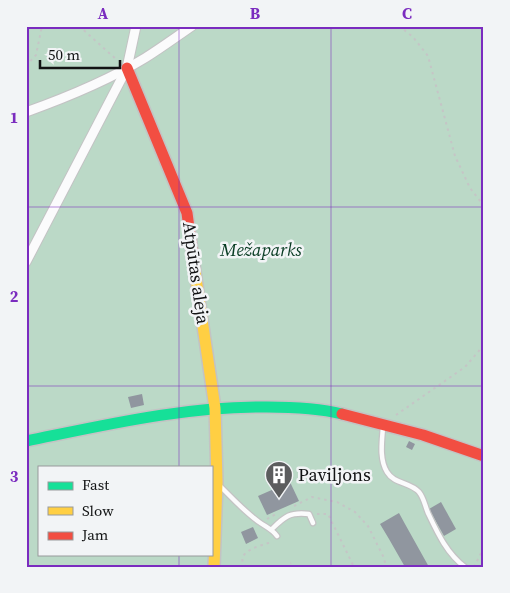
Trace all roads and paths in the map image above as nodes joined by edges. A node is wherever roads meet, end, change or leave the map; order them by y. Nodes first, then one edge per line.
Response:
1 (42, 26) edge
2 (79, 26) edge
3 (136, 26) edge
4 (192, 26) edge
5 (399, 26) edge
6 (26, 66) edge
7 (127, 68) junction
8 (26, 112) edge
9 (484, 206) edge
10 (26, 262) edge
11 (484, 345) edge
12 (215, 408) junction
13 (383, 424) junction
14 (26, 441) edge
15 (484, 456) edge
16 (216, 482) junction
17 (323, 499) dead end
18 (309, 514) junction
19 (313, 522) dead end
20 (272, 529) junction
21 (277, 536) dead end
22 (272, 542) dead end
23 (484, 547) edge
24 (291, 563) dead end
25 (214, 567) edge
26 (246, 567) edge
27 (286, 567) edge
28 (354, 567) edge
29 (386, 567) edge
30 (465, 567) edge
31 (474, 567) edge

1 - 6 path
2 - 7 path
3 - 7 street
4 - 7 street
5 - 9 path
7 - 8 street
7 - 10 street
7 - 12 street, Atpūtas aleja
11 - 13 path
12 - 13 street
12 - 14 street
12 - 16 street, Atpūtas aleja
13 - 15 street
13 - 30 lane
16 - 20 lane
16 - 25 street, Atpūtas aleja
17 - 29 path
18 - 19 lane
18 - 20 lane
18 - 28 path
20 - 21 lane
22 - 26 path
23 - 31 path
24 - 27 path

